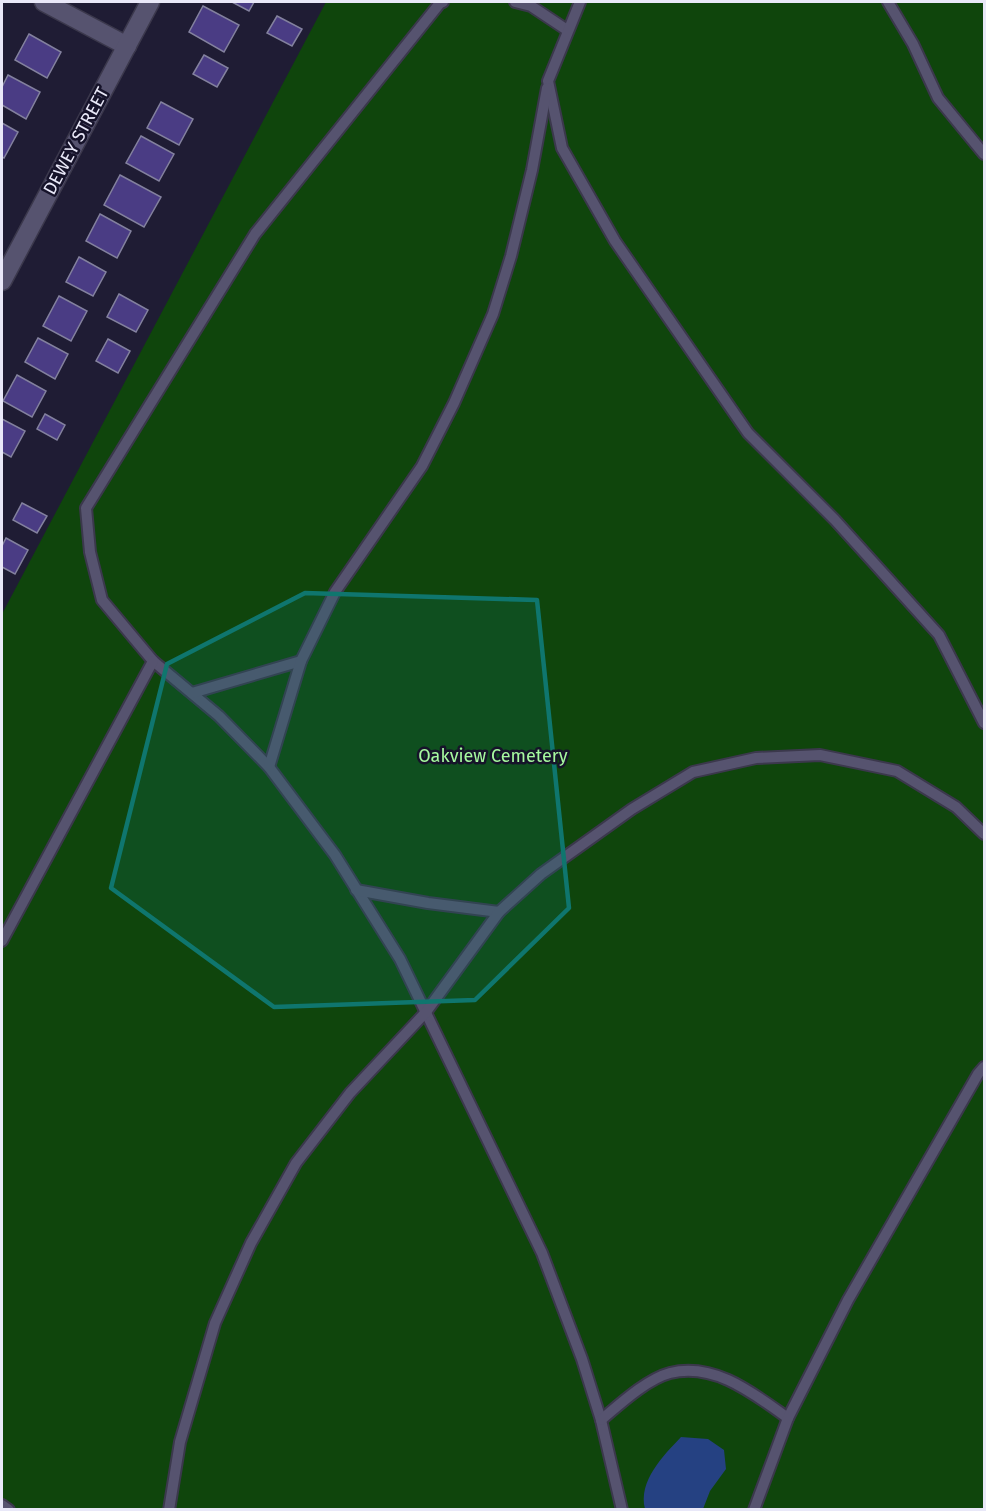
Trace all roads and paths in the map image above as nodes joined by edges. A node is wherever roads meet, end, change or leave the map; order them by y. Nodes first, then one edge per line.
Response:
1 (44, 2) edge
2 (150, 2) edge
3 (443, 2) edge
4 (515, 2) edge
5 (580, 2) edge
6 (888, 2) edge
7 (567, 30) junction
8 (126, 46) junction
9 (548, 81) junction
10 (984, 154) edge
11 (2, 281) edge
12 (153, 661) junction
13 (301, 661) junction
14 (192, 693) junction
15 (984, 723) edge
16 (270, 767) junction
17 (984, 834) edge
18 (356, 890) junction
19 (499, 912) junction
20 (2, 941) edge
21 (426, 1012) junction
22 (984, 1067) edge
23 (788, 1418) junction
24 (601, 1420) junction
25 (2, 1504) edge
26 (9, 1509) edge
27 (169, 1509) edge
28 (622, 1509) edge
29 (754, 1509) edge

1 - 8 street
2 - 8 street, DEWEY STREET
3 - 12 lane
4 - 7 lane
5 - 7 lane
6 - 10 lane
7 - 9 lane
8 - 11 street, DEWEY STREET
9 - 13 lane
9 - 15 lane
12 - 14 lane
12 - 20 lane
13 - 14 lane
13 - 16 lane
14 - 16 lane
16 - 18 lane
17 - 19 lane
18 - 19 lane
18 - 21 lane
19 - 21 lane
21 - 24 lane
21 - 27 lane
22 - 23 lane
23 - 24 lane
23 - 29 lane
24 - 28 lane
25 - 26 lane

